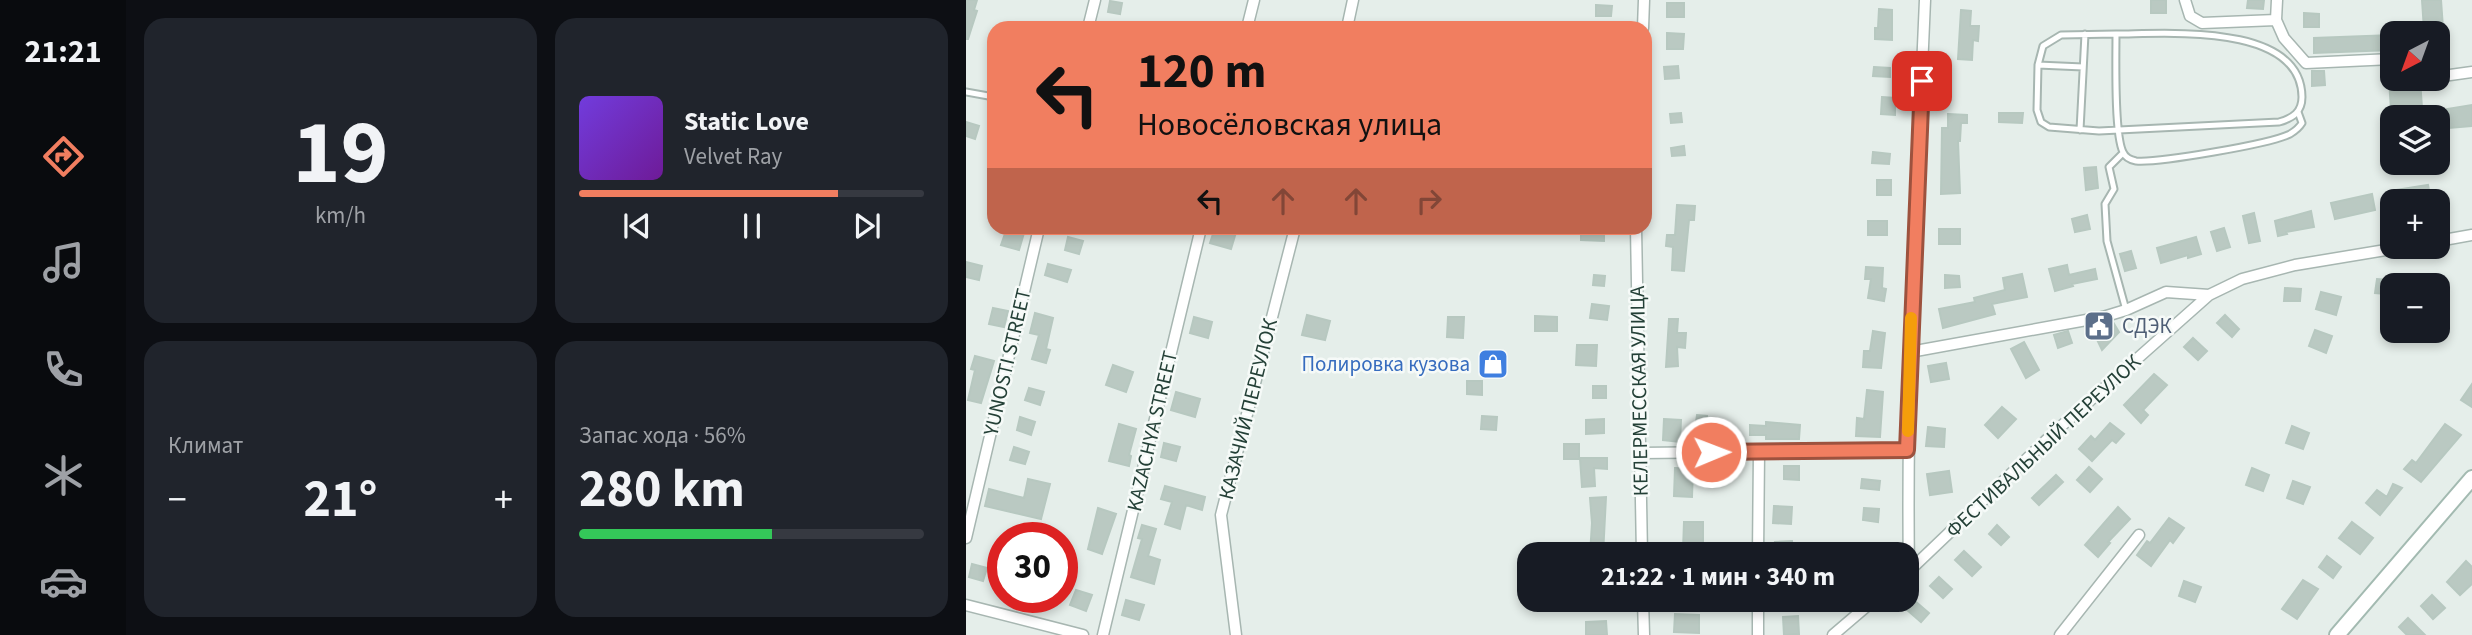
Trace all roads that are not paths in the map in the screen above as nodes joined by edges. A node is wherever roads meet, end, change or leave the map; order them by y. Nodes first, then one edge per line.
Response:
1 (1096, 0) edge
2 (1254, 0) edge
3 (1353, 0) edge
4 (1644, 0) edge
5 (1925, 0) edge
6 (2185, 0) edge
7 (2277, 0) edge
8 (2276, 20) junction
9 (1090, 21) edge
10 (1249, 21) edge
11 (1348, 21) edge
12 (1643, 21) edge
13 (2085, 34) junction
14 (2116, 34) junction
15 (2380, 60) edge
16 (2305, 63) junction
17 (2038, 65) junction
18 (2083, 67) junction
19 (2293, 69) junction
20 (2472, 72) edge
21 (2450, 75) edge
22 (966, 92) edge
23 (987, 96) edge
24 (2298, 112) junction
25 (2080, 130) junction
26 (2118, 130) junction
27 (2123, 153) junction
28 (1037, 235) edge
29 (1199, 235) edge
30 (1294, 235) edge
31 (1636, 235) edge
32 (2472, 235) edge
33 (2450, 239) edge
34 (2380, 251) edge
35 (2209, 295) junction
36 (2126, 310) junction
37 (1910, 352) junction
38 (1907, 450) junction
39 (1759, 452) junction
40 (1640, 453) junction
41 (2472, 478) edge
42 (2139, 535) dead end
43 (966, 538) edge
44 (1642, 542) edge
45 (1758, 542) edge
46 (1908, 542) edge
47 (1919, 561) edge
48 (966, 605) edge
49 (1643, 612) edge
50 (1758, 612) edge
51 (1860, 612) edge
52 (1083, 635) edge
53 (1103, 635) edge
54 (1236, 635) edge
55 (1644, 635) edge
56 (1758, 635) edge
57 (1833, 635) edge
58 (2060, 635) edge
59 (2337, 635) edge

1 - 9 street
2 - 10 street
3 - 11 street
4 - 12 street
5 - 37 street
6 - 8 street
7 - 8 street
8 - 16 street
13 - 14 lane
13 - 17 lane
13 - 18 lane
14 - 19 lane
14 - 26 lane
15 - 16 street
16 - 19 lane
17 - 18 lane
17 - 25 lane
18 - 25 lane
19 - 24 lane
20 - 21 street
22 - 23 lane
24 - 26 lane
24 - 27 lane
25 - 26 lane
26 - 27 lane
27 - 36 lane
28 - 43 street, YUNOSTI STREET
29 - 53 street, KAZACHYA STREET
30 - 54 street, КАЗАЧИЙ ПЕРЕУЛОК
31 - 40 street, КЕЛЕРМЕССКАЯ УЛИЦА
32 - 33 street
34 - 35 street, ФЕСТИВАЛЬНЫЙ ПЕРЕУЛОК
35 - 36 street, ФЕСТИВАЛЬНЫЙ ПЕРЕУЛОК
35 - 47 street, ФЕСТИВАЛЬНЫЙ ПЕРЕУЛОК
36 - 37 street, ФЕСТИВАЛЬНЫЙ ПЕРЕУЛОК
37 - 38 street
38 - 39 street
38 - 46 street
39 - 40 street
39 - 45 street
40 - 44 street, КЕЛЕРМЕССКАЯ УЛИЦА
41 - 59 street
42 - 58 street
48 - 52 street
49 - 55 street
50 - 56 street
51 - 57 street

